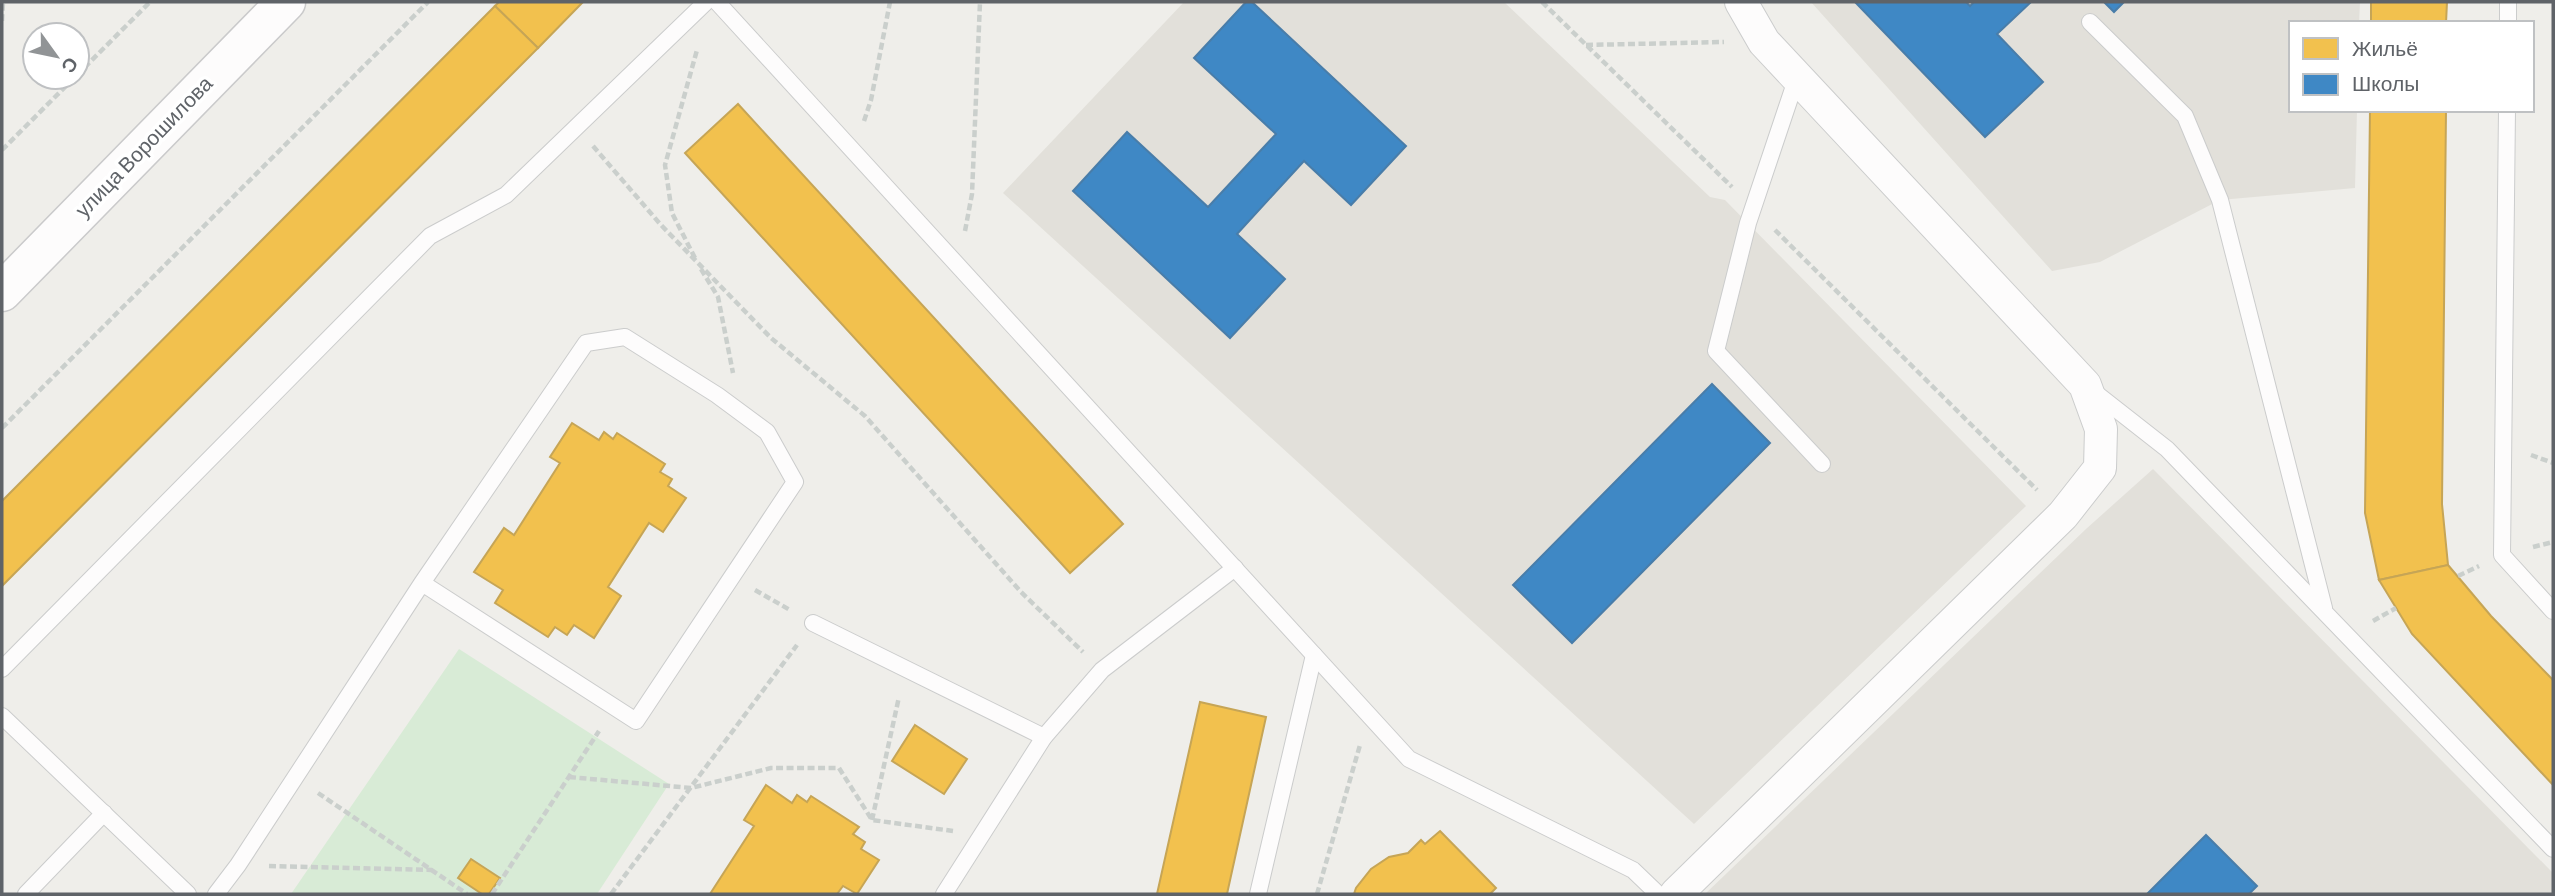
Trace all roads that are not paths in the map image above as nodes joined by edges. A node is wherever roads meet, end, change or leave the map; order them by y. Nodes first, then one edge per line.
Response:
1 (286, 2) edge
2 (706, 2) edge
3 (717, 2) edge
4 (1741, 2) edge
5 (2508, 2) edge
6 (2508, 21) edge
7 (2090, 22) dead end
8 (1797, 77) junction
9 (2507, 112) edge
10 (2, 292) edge
11 (2085, 385) junction
12 (1822, 464) dead end
13 (1235, 568) junction
14 (422, 583) junction
15 (2324, 610) junction
16 (2553, 611) edge
17 (813, 623) road end
18 (1314, 655) junction
19 (2, 669) edge
20 (2, 716) edge
21 (1044, 737) junction
22 (104, 813) junction
23 (2553, 849) edge
24 (26, 894) edge
25 (188, 894) edge
26 (216, 894) edge
27 (944, 894) edge
28 (1258, 894) edge
29 (1658, 894) edge
30 (1676, 894) edge

1 - 10 main road, улица Ворошилова
2 - 19 lane
3 - 13 lane
4 - 8 street
5 - 6 lane
7 - 15 lane
8 - 11 street
8 - 12 lane
9 - 16 lane
11 - 15 lane
11 - 30 street
13 - 18 lane
13 - 21 lane
14 - 14 lane
14 - 26 lane
15 - 23 lane
17 - 21 lane
18 - 28 lane
18 - 29 lane
20 - 22 lane
21 - 27 lane
22 - 24 lane
22 - 25 lane

